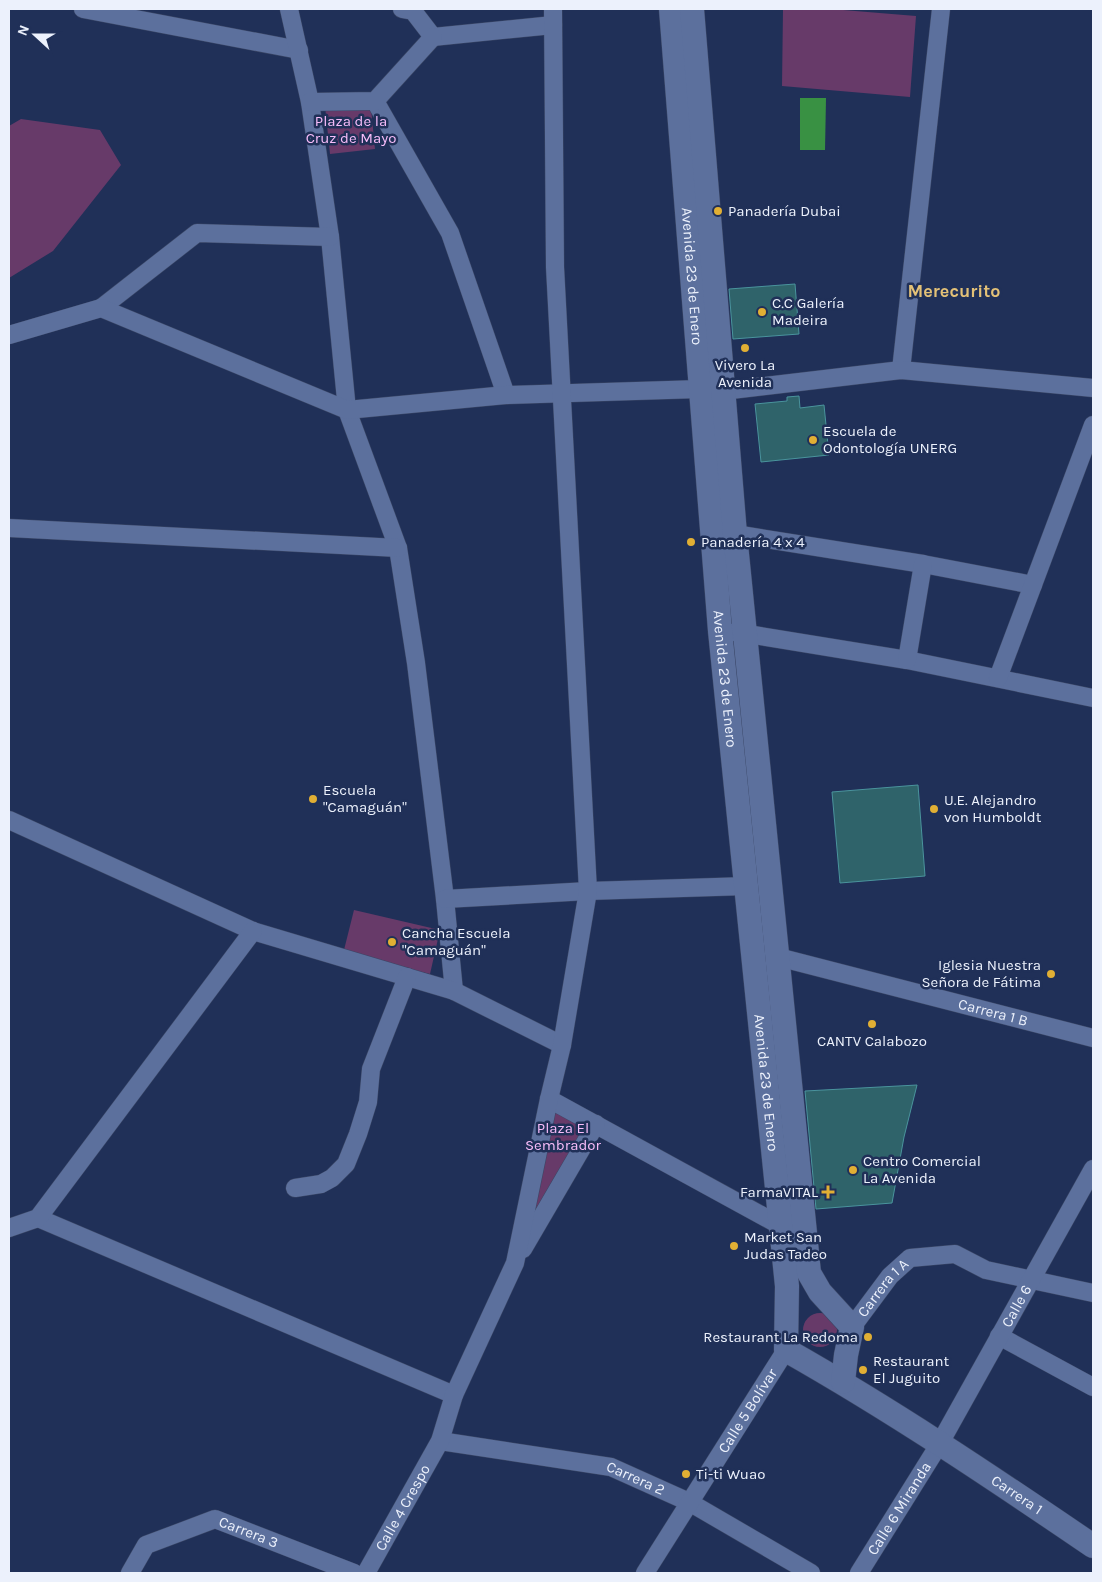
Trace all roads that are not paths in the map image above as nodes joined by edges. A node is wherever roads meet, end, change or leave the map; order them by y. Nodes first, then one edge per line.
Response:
1 (83, 9) edge
2 (289, 9) edge
3 (671, 9) edge
4 (692, 9) edge
5 (941, 9) edge
6 (410, 10) edge
7 (553, 17) edge
8 (433, 37) junction
9 (299, 50) junction
10 (375, 101) junction
11 (310, 102) junction
12 (330, 237) junction
13 (101, 308) junction
14 (9, 335) edge
15 (901, 370) junction
16 (1093, 388) edge
17 (712, 390) junction
18 (561, 393) junction
19 (506, 395) junction
20 (347, 410) junction
21 (1092, 433) edge
22 (9, 528) edge
23 (735, 534) junction
24 (398, 548) junction
25 (923, 564) junction
26 (1033, 585) junction
27 (720, 631) junction
28 (746, 633) junction
29 (907, 660) junction
30 (998, 678) junction
31 (1093, 698) edge
32 (9, 820) edge
33 (747, 886) junction
34 (588, 891) junction
35 (445, 900) junction
36 (253, 931) junction
37 (778, 957) junction
38 (407, 977) junction
39 (454, 991) junction
40 (1093, 1038) edge
41 (562, 1045) junction
42 (549, 1099) junction
43 (596, 1124) junction
44 (1093, 1170) edge
45 (295, 1188) dead end
46 (38, 1218) junction
47 (781, 1226) junction
48 (9, 1228) edge
49 (515, 1263) junction
50 (1032, 1279) junction
51 (1093, 1293) edge
52 (852, 1327) junction
53 (999, 1336) junction
54 (786, 1350) junction
55 (843, 1382) junction
56 (1093, 1388) edge
57 (454, 1395) junction
58 (440, 1441) junction
59 (940, 1443) junction
60 (689, 1502) junction
61 (1093, 1546) edge
62 (130, 1573) edge
63 (354, 1573) edge
64 (366, 1573) edge
65 (645, 1573) edge
66 (811, 1573) edge
67 (859, 1573) edge

1 - 9 street
2 - 9 street
3 - 17 main road, Avenida 23 de Enero
4 - 17 main road, Avenida 23 de Enero
5 - 15 street
6 - 8 street
7 - 8 street
7 - 18 street
8 - 10 street
9 - 11 street
10 - 11 street
10 - 19 street
11 - 12 street
12 - 13 street
12 - 20 street
13 - 14 street
13 - 20 street
15 - 16 street
15 - 17 street
17 - 18 street
17 - 23 main road, Avenida 23 de Enero
17 - 27 main road, Avenida 23 de Enero
18 - 19 street
18 - 34 street
19 - 20 street
20 - 24 street
21 - 26 street
22 - 24 street
23 - 25 street
23 - 28 main road, Avenida 23 de Enero
24 - 35 street
25 - 26 street
25 - 29 street
26 - 30 street
27 - 28 street
27 - 33 main road, Avenida 23 de Enero
28 - 29 street
28 - 37 main road, Avenida 23 de Enero
29 - 30 street
30 - 31 street
32 - 36 street
33 - 34 street
33 - 47 main road, Avenida 23 de Enero
34 - 35 street
34 - 41 street
35 - 39 street
36 - 38 street
36 - 46 street
37 - 40 street, Carrera 1 B
37 - 52 main road, Avenida 23 de Enero
38 - 39 street
38 - 45 street
39 - 41 street
41 - 42 street
42 - 43 street
42 - 49 street
43 - 47 street
43 - 49 street
44 - 50 street, Calle 6
46 - 48 street
46 - 57 street
47 - 54 main road, Avenida 23 de Enero
49 - 57 street, Calle 4 Crespo
50 - 51 street, Carrera 1 A
50 - 52 street, Carrera 1 A
50 - 53 street, Calle 6
52 - 55 main road
53 - 56 street
53 - 59 street, Calle 6
54 - 55 main road, Carrera 1
54 - 60 street, Calle 5 Bolívar
55 - 59 main road, Carrera 1
57 - 58 street, Calle 4 Crespo
58 - 60 street, Carrera 2
58 - 64 street, Calle 4 Crespo
59 - 61 main road, Carrera 1
59 - 67 street, Calle 6 Miranda
60 - 65 street, Calle 5 Bolívar
60 - 66 street, Carrera 2
62 - 63 street, Carrera 3

